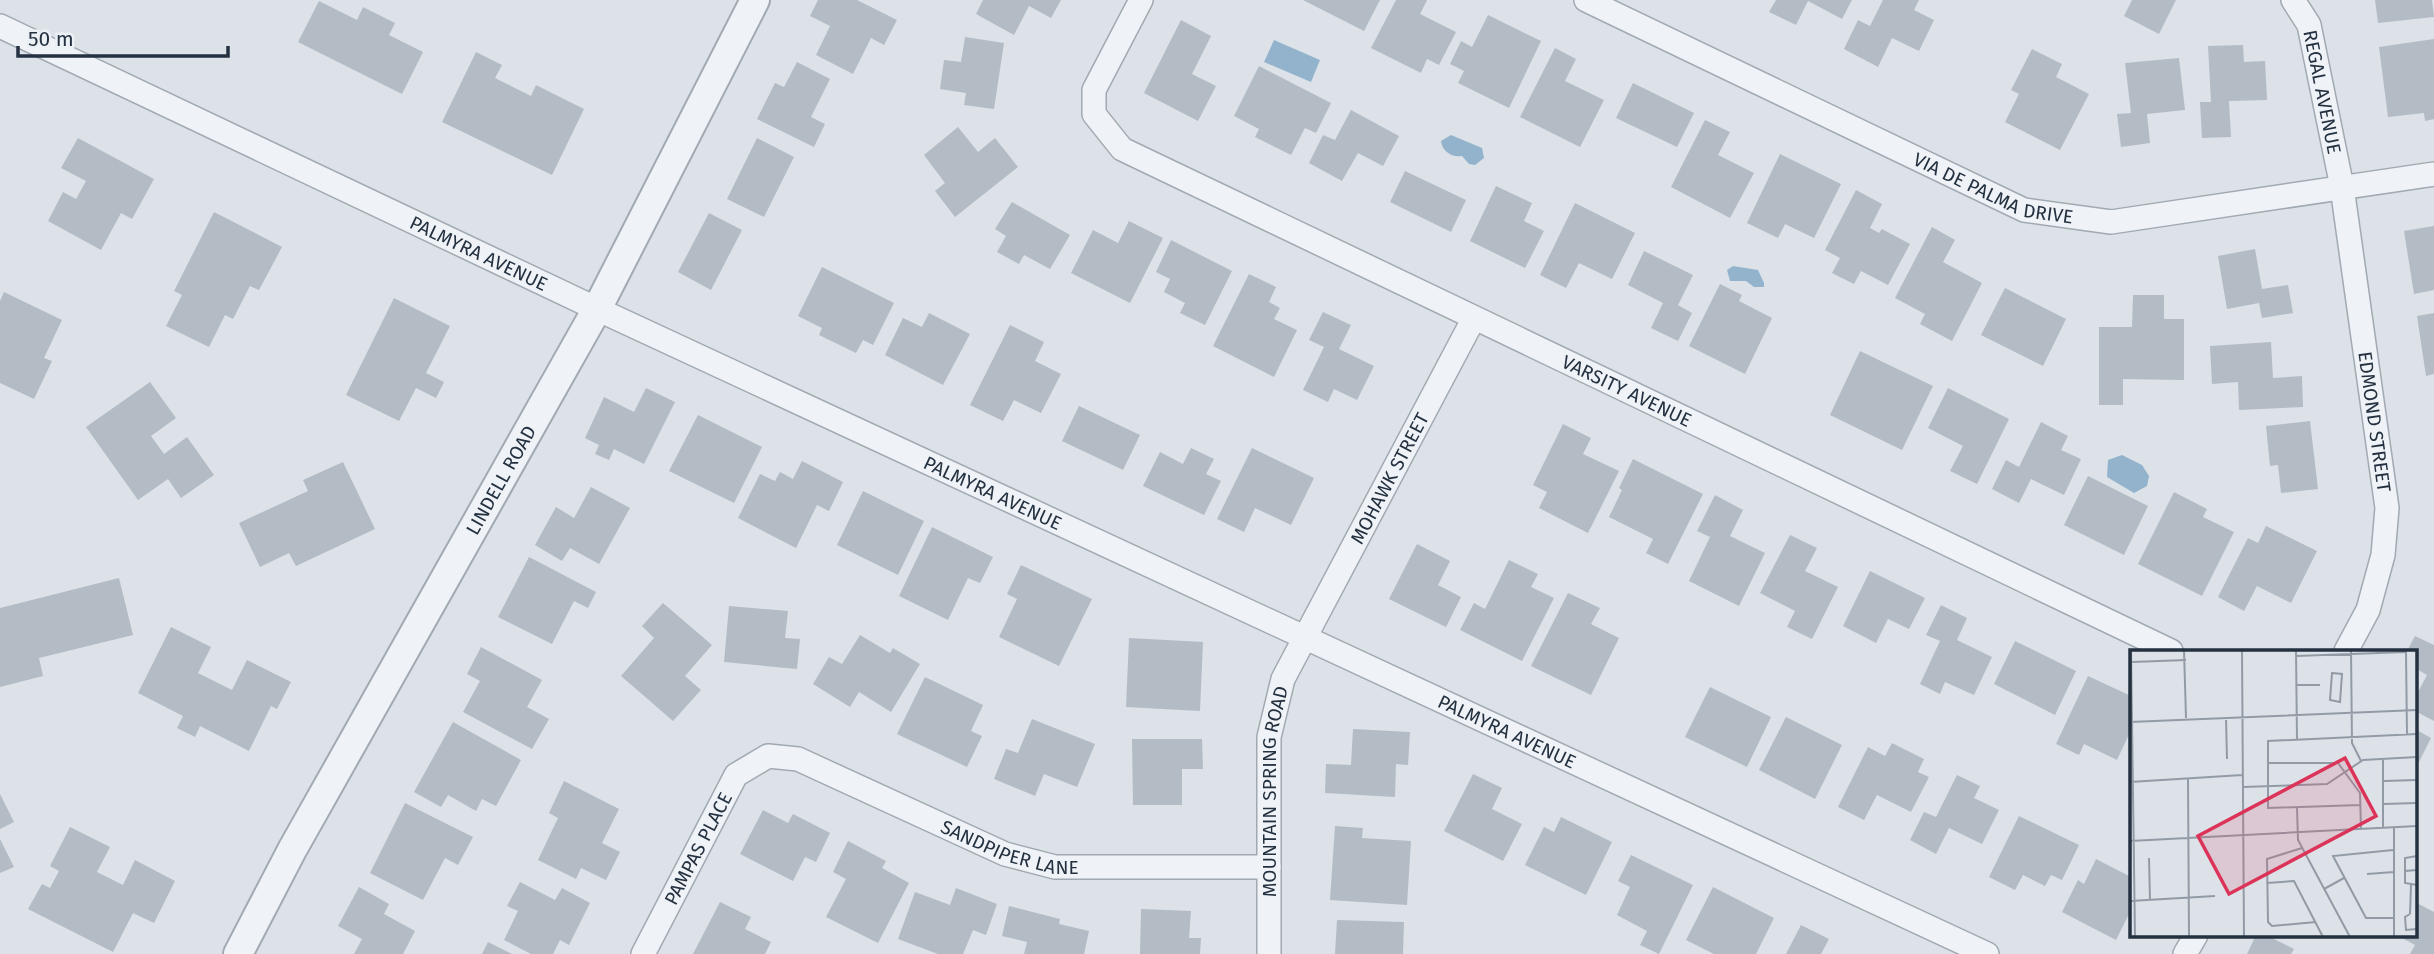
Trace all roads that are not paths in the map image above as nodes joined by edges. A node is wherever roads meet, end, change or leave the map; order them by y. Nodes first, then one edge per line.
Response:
1 (755, 0) edge
2 (1140, 0) edge
3 (1586, 0) edge
4 (2293, 0) edge
5 (0, 26) edge
6 (2434, 174) edge
7 (2342, 187) junction
8 (597, 309) junction
9 (1474, 318) junction
10 (1306, 637) junction
11 (2169, 650) edge
12 (2347, 650) edge
13 (768, 756) joint
14 (1269, 867) junction
15 (2195, 936) edge
16 (238, 954) edge
17 (643, 954) edge
18 (1269, 954) edge
19 (1987, 954) edge
20 (2185, 954) edge

1 - 8 street, LINDELL ROAD
2 - 9 street, VARSITY AVENUE
3 - 7 street, VIA DE PALMA DRIVE
4 - 7 street, REGAL AVENUE
5 - 8 street, PALMYRA AVENUE
6 - 7 street, VIA DE PALMA DRIVE
7 - 12 street, EDMOND STREET
8 - 10 street, PALMYRA AVENUE
8 - 16 street, LINDELL ROAD
9 - 10 street, MOHAWK STREET
9 - 11 street, VARSITY AVENUE
10 - 14 street, MOUNTAIN SPRING ROAD
10 - 19 street, PALMYRA AVENUE
13 - 14 street, SANDPIPER LANE
13 - 17 street, PAMPAS PLACE
14 - 18 street, MOUNTAIN SPRING ROAD
15 - 20 street

